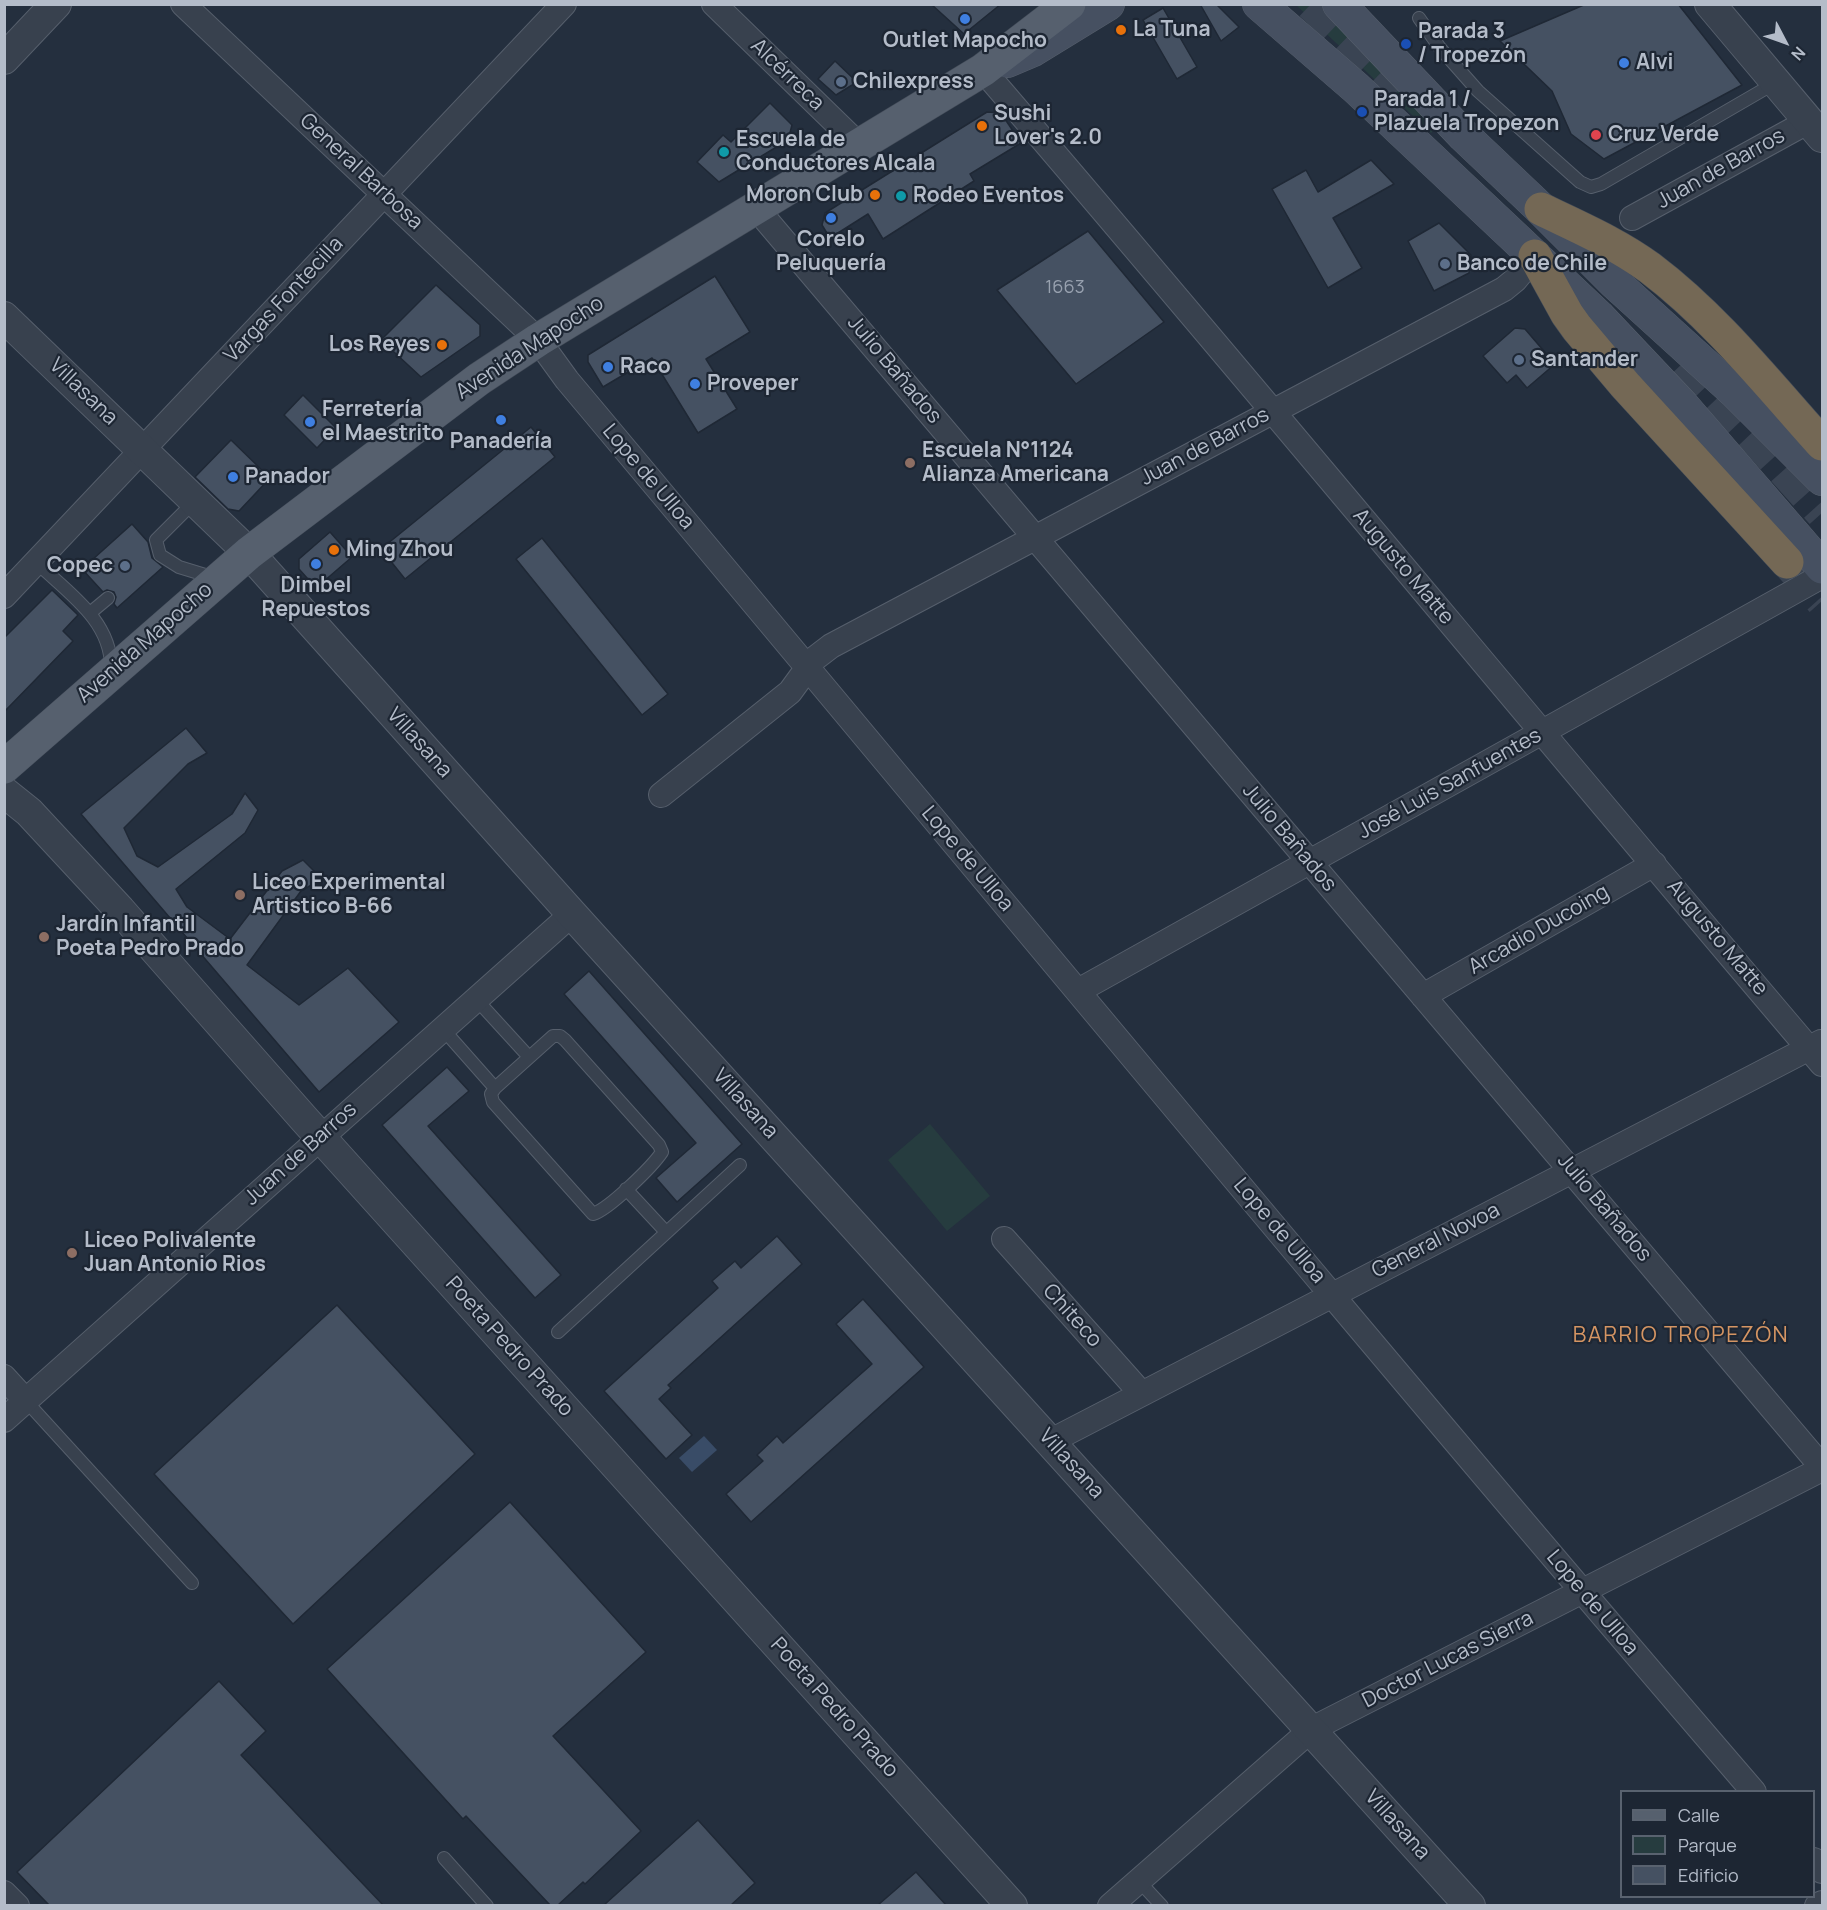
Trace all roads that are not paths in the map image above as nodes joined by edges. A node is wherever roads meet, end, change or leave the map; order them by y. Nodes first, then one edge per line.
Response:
1 (56, 4) edge
2 (183, 4) edge
3 (564, 4) edge
4 (714, 4) edge
5 (1069, 4) edge
6 (1108, 4) edge
7 (1259, 4) edge
8 (1339, 4) edge
9 (1710, 4) edge
10 (1419, 18) dead end
11 (4, 59) edge
12 (983, 70) junction
13 (1776, 82) junction
14 (1816, 129) edge
15 (860, 146) junction
16 (384, 194) junction
17 (756, 208) junction
18 (1541, 209) junction
19 (1632, 218) dead end
20 (1535, 256) junction
21 (4, 317) edge
22 (538, 340) junction
23 (1274, 411) junction
24 (1822, 444) edge
25 (142, 448) junction
26 (1822, 479) edge
27 (196, 501) junction
28 (1035, 537) junction
29 (249, 553) junction
30 (36, 562) junction
31 (1787, 562) tunnel mouth
32 (1822, 567) tunnel mouth
33 (1822, 576) edge
34 (218, 579) junction
35 (4, 596) edge
36 (108, 598) dead end
37 (90, 613) junction
38 (807, 668) junction
39 (111, 671) junction
40 (1541, 733) junction
41 (4, 767) edge
42 (4, 792) edge
43 (661, 795) dead end
44 (1310, 862) junction
45 (1654, 864) junction
46 (572, 914) junction
47 (1078, 991) junction
48 (1424, 996) junction
49 (476, 999) junction
50 (442, 1028) junction
51 (1818, 1052) edge
52 (529, 1057) junction
53 (495, 1088) junction
54 (320, 1137) junction
55 (740, 1165) dead end
56 (1572, 1171) junction
57 (626, 1189) junction
58 (666, 1232) junction
59 (1004, 1239) dead end
60 (1333, 1294) junction
61 (558, 1332) dead end
62 (4, 1377) edge
63 (1141, 1393) junction
64 (26, 1401) junction
65 (4, 1420) edge
66 (1051, 1441) junction
67 (1822, 1468) edge
68 (192, 1583) dead end
69 (1582, 1592) junction
70 (1312, 1729) junction
71 (1753, 1790) edge
72 (444, 1858) dead end
73 (1138, 1880) junction
74 (4, 1893) edge
75 (1822, 1903) edge
76 (17, 1905) edge
77 (487, 1905) edge
78 (1012, 1905) edge
79 (1110, 1905) edge
80 (1162, 1905) edge
81 (1470, 1905) edge
82 (1817, 1905) edge

1 - 11 street
2 - 16 street, General Barbosa
3 - 16 street, Vargas Fontecilla
4 - 15 street, Alcérreca
5 - 12 main road
6 - 12 main road, Avenida Mapocho
7 - 20 main road
8 - 18 main road
9 - 13 street
10 - 13 lane
12 - 15 main road, Avenida Mapocho
12 - 23 street, Augusto Matte
13 - 14 street
14 - 19 street, Juan de Barros
15 - 17 main road, Avenida Mapocho
16 - 22 street, General Barbosa
16 - 25 street, Vargas Fontecilla
17 - 22 main road, Avenida Mapocho
17 - 28 street, Julio Bañados
18 - 24 highway
18 - 26 main road
20 - 23 street, Juan de Barros
20 - 31 highway
20 - 32 main road
21 - 25 street, Villasana
22 - 29 main road, Avenida Mapocho
22 - 38 street, Lope de Ulloa
23 - 28 street, Juan de Barros
23 - 40 street, Augusto Matte
25 - 27 street, Villasana
25 - 30 street, Vargas Fontecilla
27 - 29 street, Villasana
27 - 34 lane
28 - 38 street, Juan de Barros
28 - 44 street, Julio Bañados
29 - 34 main road, Avenida Mapocho
29 - 46 street, Villasana
30 - 35 street, Vargas Fontecilla
30 - 37 lane
33 - 40 street, José Luis Sanfuentes
34 - 39 main road, Avenida Mapocho
36 - 37 lane
37 - 39 lane
38 - 43 street
38 - 47 street, Lope de Ulloa
39 - 41 main road, Avenida Mapocho
40 - 44 street, José Luis Sanfuentes
40 - 45 street, Augusto Matte
42 - 54 street, Poeta Pedro Prado
44 - 47 street, José Luis Sanfuentes
44 - 48 street, Julio Bañados
45 - 48 street, Arcadio Ducoing
45 - 51 street, Augusto Matte
46 - 49 street, Juan de Barros
46 - 66 street, Villasana
47 - 60 street, Lope de Ulloa
48 - 56 street, Julio Bañados
49 - 50 street, Juan de Barros
49 - 52 lane
50 - 53 lane
50 - 54 street, Juan de Barros
51 - 56 street, General Novoa
52 - 53 lane
52 - 57 lane
53 - 57 lane
54 - 64 street, Juan de Barros
54 - 78 street, Poeta Pedro Prado
55 - 58 lane
56 - 60 street, General Novoa
56 - 67 street, Julio Bañados
57 - 58 lane
58 - 61 lane
59 - 63 street, Chiteco
60 - 63 street, General Novoa
60 - 69 street, Lope de Ulloa
62 - 64 street
63 - 66 street, General Novoa
64 - 65 street, Juan de Barros
64 - 68 lane
66 - 70 street, Villasana
67 - 69 street, Doctor Lucas Sierra
69 - 70 street, Doctor Lucas Sierra
69 - 71 street, Lope de Ulloa
70 - 73 street, Doctor Lucas Sierra
70 - 81 street, Villasana
72 - 77 lane
73 - 79 street, Doctor Lucas Sierra
73 - 80 lane
74 - 76 street
75 - 82 street

